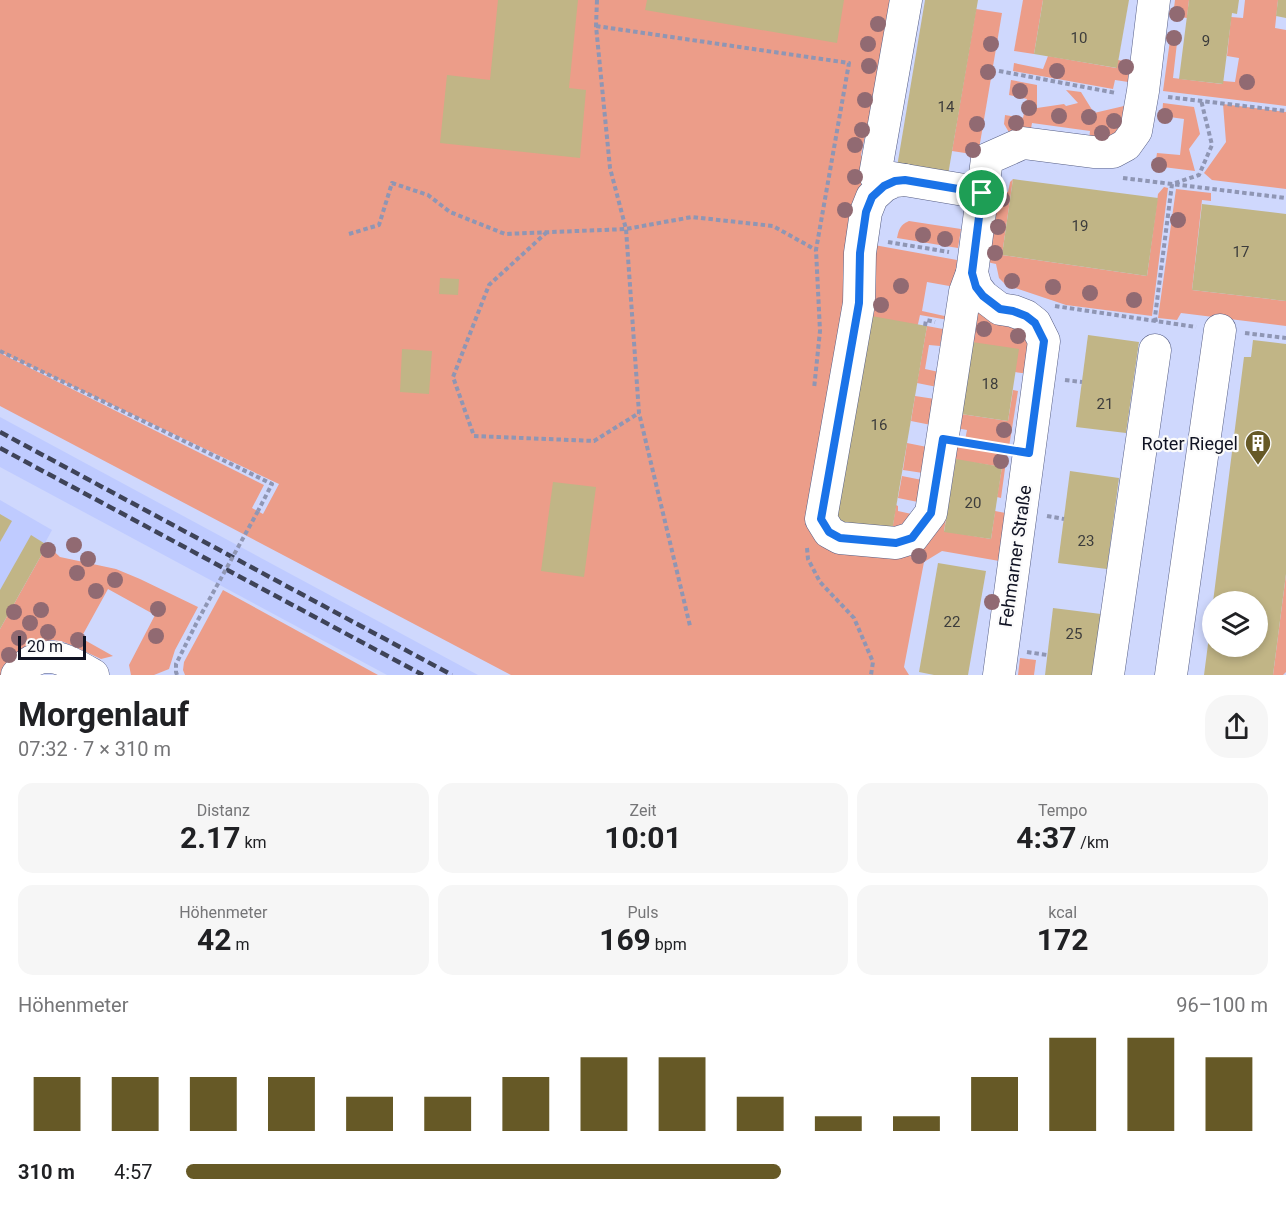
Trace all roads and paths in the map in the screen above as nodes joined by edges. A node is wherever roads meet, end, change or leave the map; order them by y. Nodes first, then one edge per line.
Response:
1 (597, 0) edge
2 (906, 0) edge
3 (1154, 0) edge
4 (596, 26) junction
5 (1201, 100) dead end
6 (1115, 177) dead end
7 (905, 180) junction
8 (1172, 184) junction
9 (982, 193) junction
10 (1286, 198) edge
11 (626, 230) junction
12 (547, 232) junction
13 (349, 234) dead end
14 (862, 238) junction
15 (816, 249) junction
16 (962, 263) junction
17 (1220, 330) dead end
18 (1156, 336) joint
19 (0, 351) edge
20 (1056, 379) dead end
21 (1082, 382) dead end
22 (814, 391) dead end
23 (639, 413) junction
24 (943, 439) junction
25 (1029, 453) junction
26 (1046, 516) dead end
27 (1064, 519) dead end
28 (806, 540) dead end
29 (690, 626) dead end
30 (1018, 651) dead end
31 (1047, 655) dead end
32 (176, 673) edge
33 (17, 675) edge
34 (93, 675) edge
35 (168, 675) edge
36 (871, 675) edge
37 (999, 675) edge
38 (1108, 675) edge
39 (1172, 675) edge

1 - 4 path
2 - 7 street
3 - 9 street
4 - 11 path
4 - 15 path
5 - 8 path
6 - 8 path
7 - 9 street
7 - 14 street
8 - 10 path
8 - 18 path
9 - 16 street
11 - 12 path
11 - 15 path
11 - 23 path
12 - 13 path
12 - 23 path
14 - 16 path
14 - 24 street
15 - 22 path
16 - 24 street
16 - 25 street, Fehmarner Straße
17 - 39 street
18 - 38 street
19 - 32 path, bridge
20 - 21 path
23 - 29 path
24 - 25 path
25 - 37 street, Fehmarner Straße
26 - 27 path
28 - 36 path
30 - 31 path
32 - 35 path
33 - 34 street

